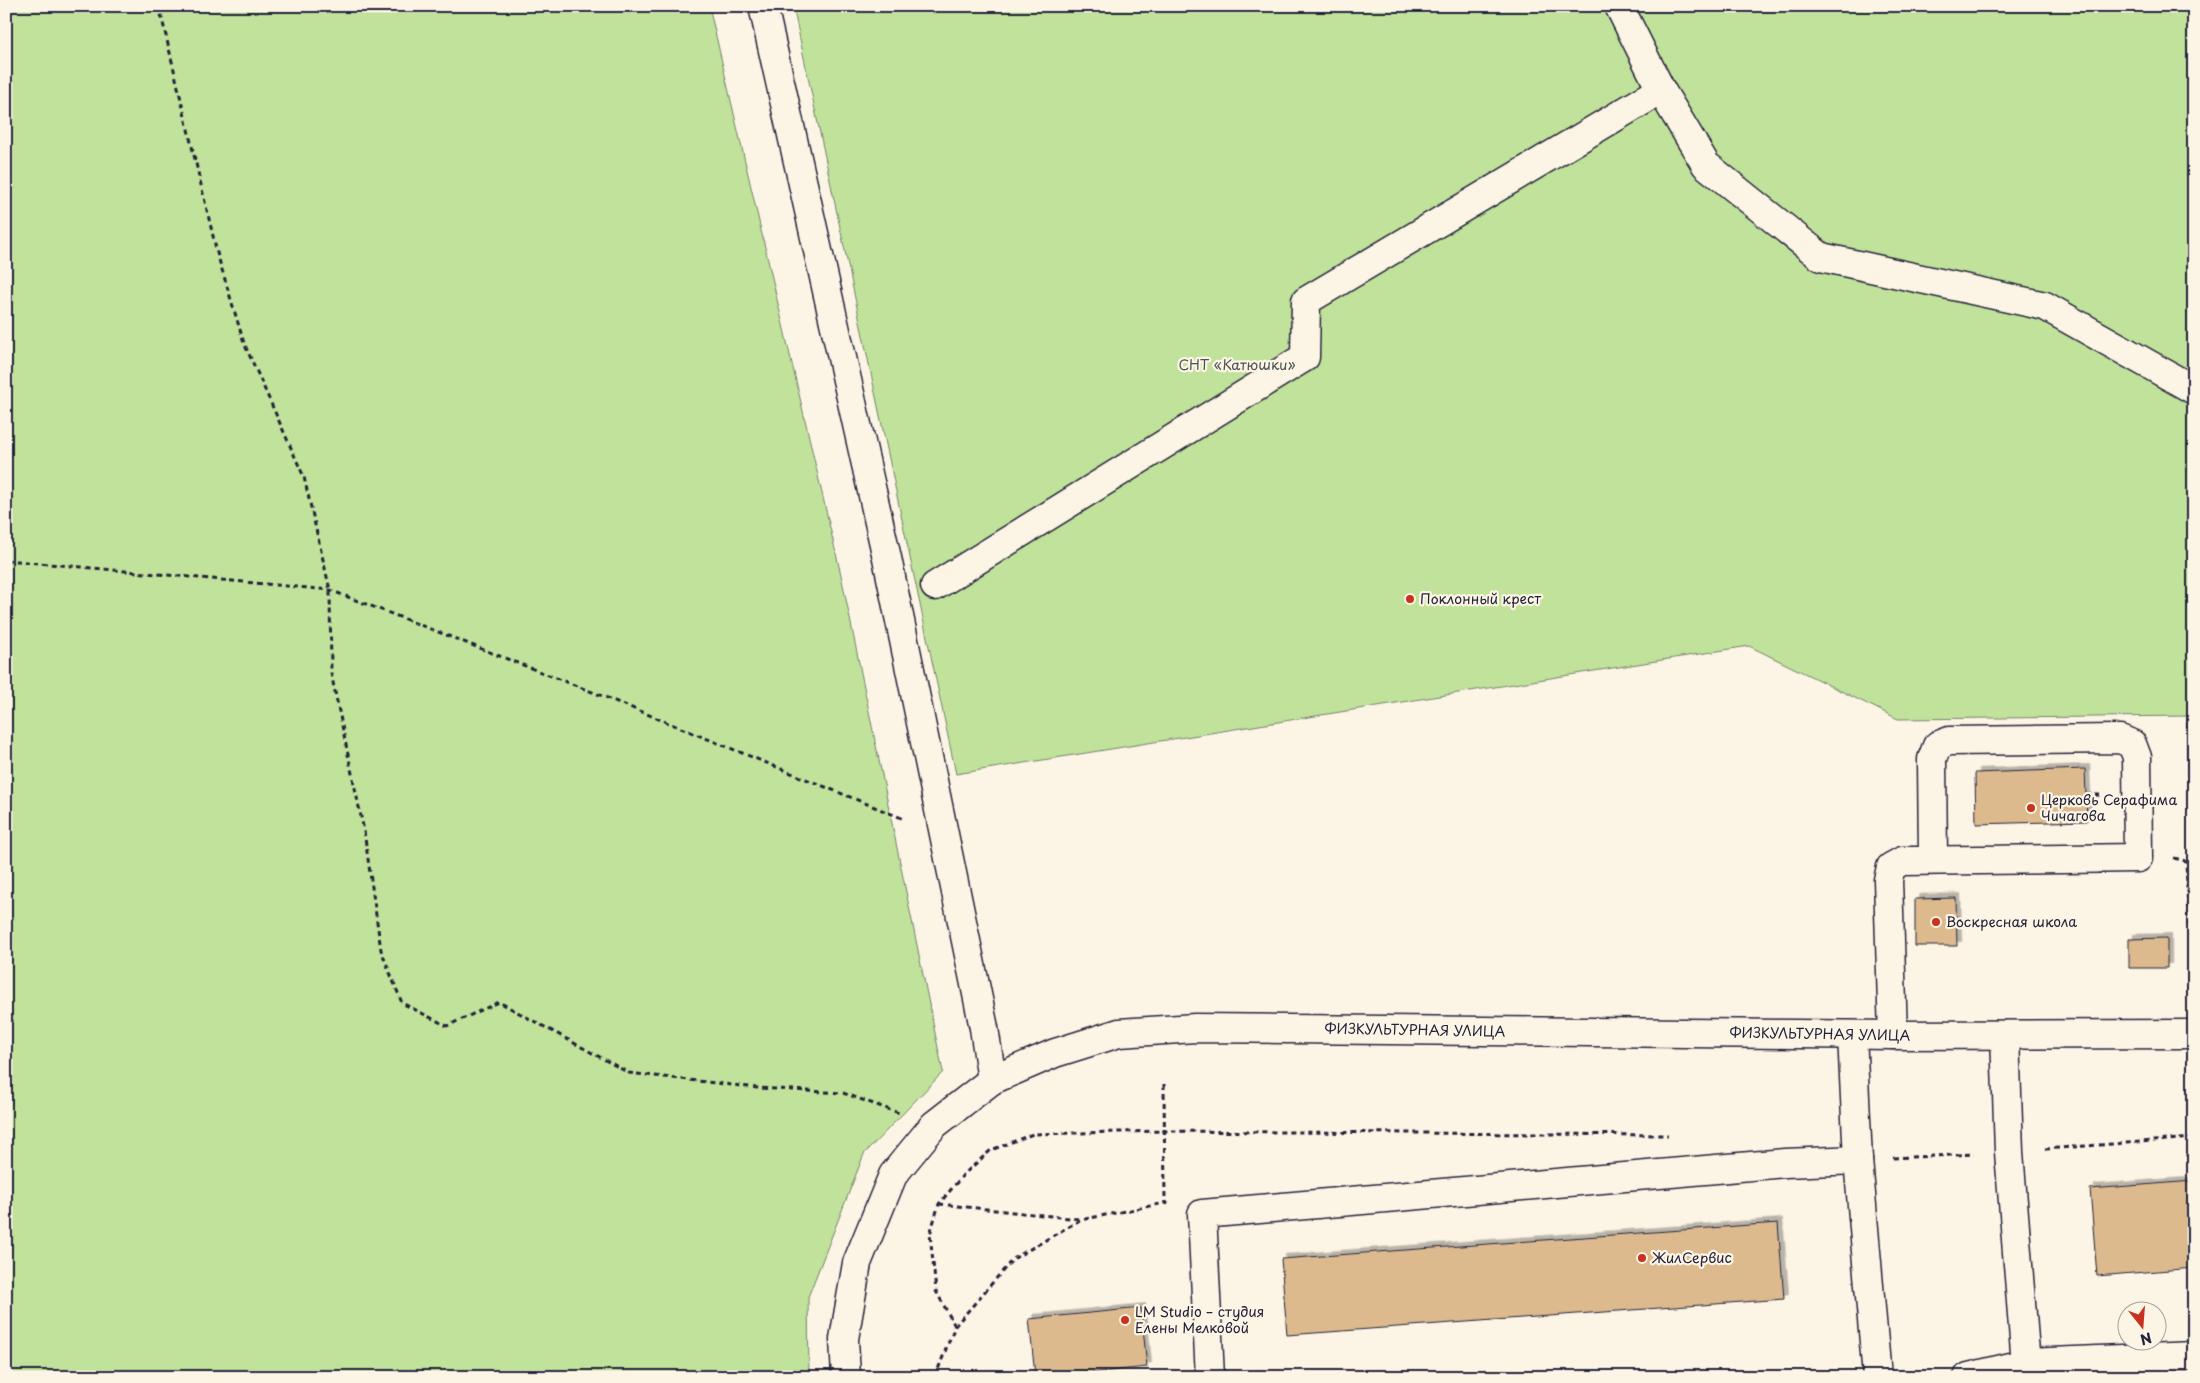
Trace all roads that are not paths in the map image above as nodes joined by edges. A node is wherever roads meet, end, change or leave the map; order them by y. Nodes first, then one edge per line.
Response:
1 (763, 6) edge
2 (1619, 6) edge
3 (1661, 90) junction
4 (2194, 390) edge
5 (935, 586) dead end
6 (1933, 860) junction
7 (2194, 1034) edge
8 (1852, 1035) junction
9 (1893, 1035) junction
10 (2005, 1035) junction
11 (992, 1080) junction
12 (1858, 1160) junction
13 (2194, 1356) edge
14 (2027, 1370) edge
15 (846, 1377) edge
16 (1210, 1377) edge
17 (1877, 1377) edge
18 (1968, 1377) edge

1 - 11 street
2 - 3 street
3 - 4 street
3 - 5 street
6 - 6 street
6 - 9 street
7 - 10 street, ФИЗКУЛЬТУРНАЯ УЛИЦА
8 - 9 street, ФИЗКУЛЬТУРНАЯ УЛИЦА
8 - 11 street, ФИЗКУЛЬТУРНАЯ УЛИЦА
8 - 12 street
9 - 10 street, ФИЗКУЛЬТУРНАЯ УЛИЦА
10 - 14 street
11 - 15 street, ФИЗКУЛЬТУРНАЯ УЛИЦА
12 - 16 street
12 - 17 street
13 - 14 street
14 - 18 street

